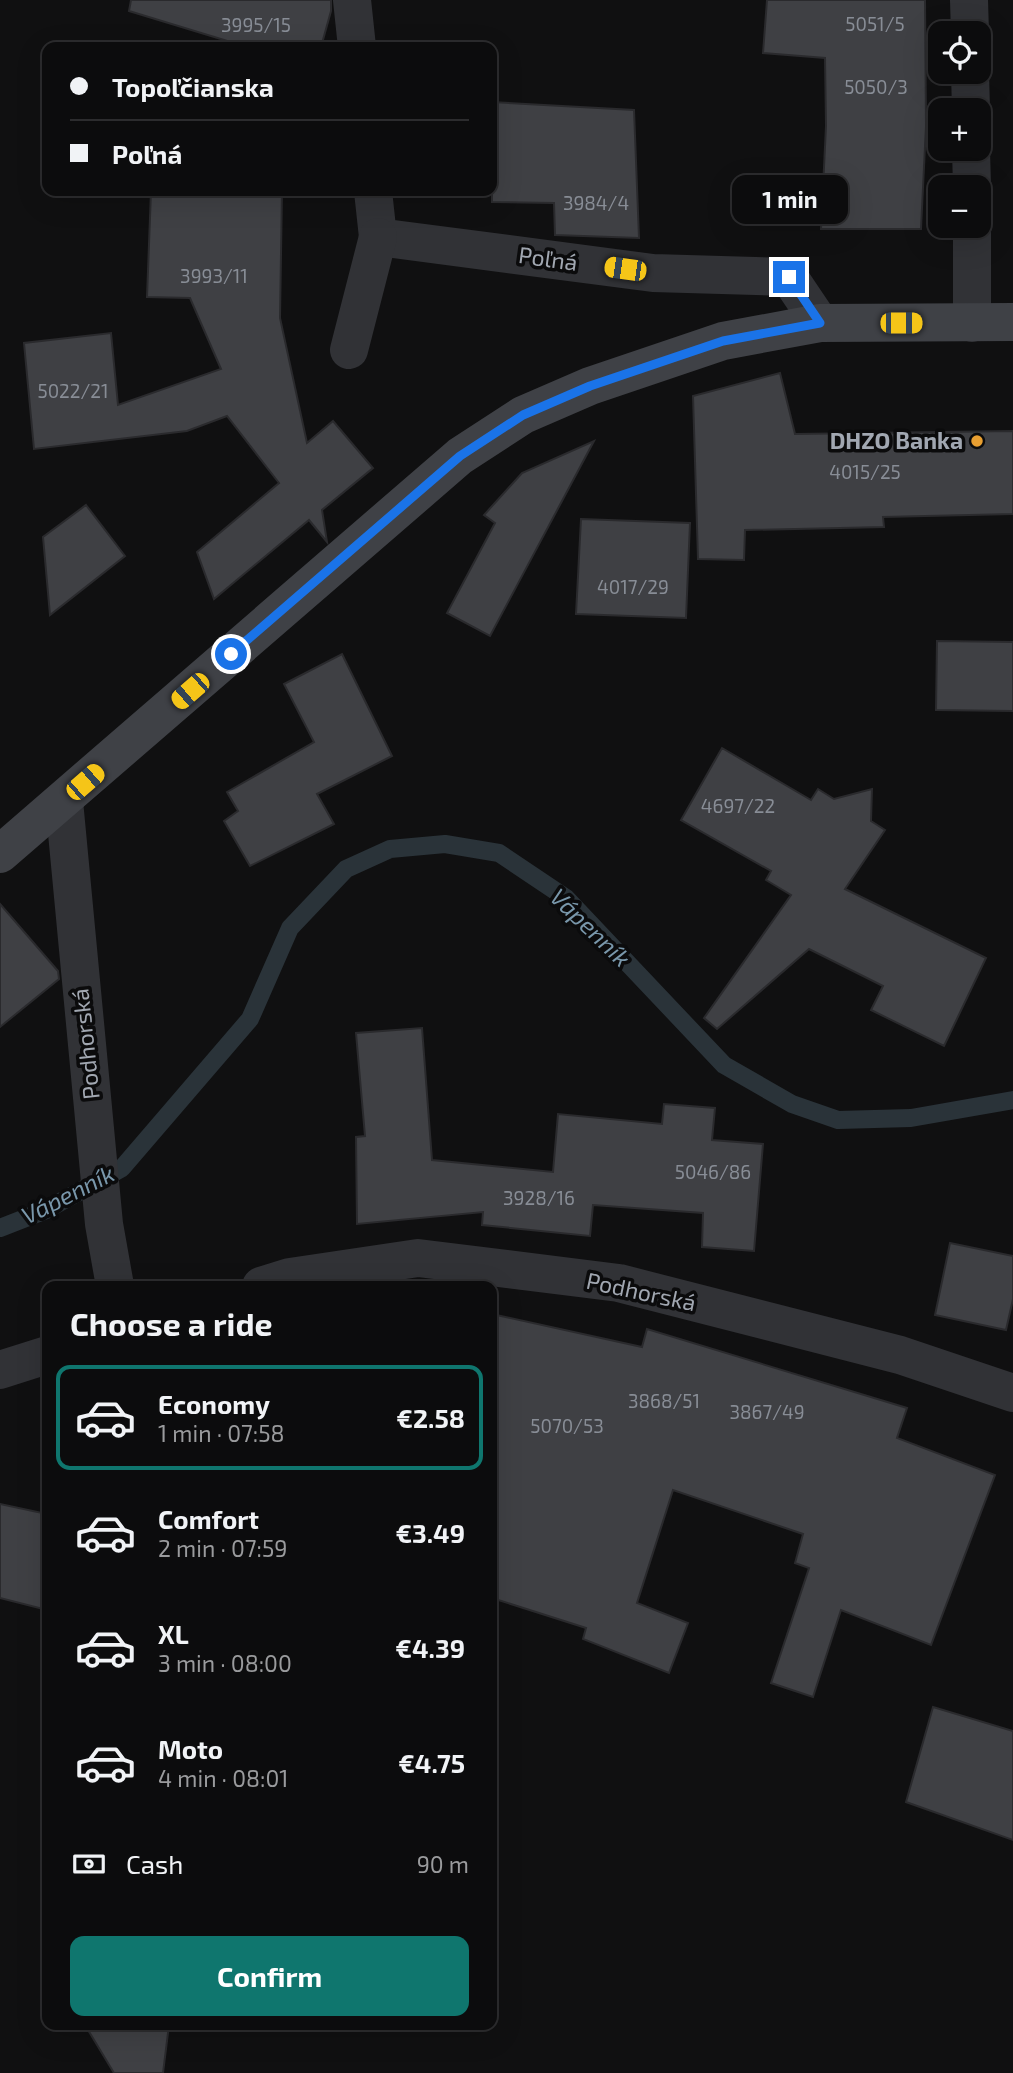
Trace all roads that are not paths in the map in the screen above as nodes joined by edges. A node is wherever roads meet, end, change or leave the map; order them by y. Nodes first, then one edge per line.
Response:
1 (352, 0) edge
2 (970, 0) edge
3 (970, 21) edge
4 (356, 42) edge
5 (374, 196) edge
6 (378, 237) junction
7 (972, 238) edge
8 (1013, 322) edge
9 (820, 323) junction
10 (972, 323) junction
11 (349, 350) dead end
12 (64, 801) junction
13 (0, 854) edge
14 (113, 1281) edge
15 (277, 1281) edge
16 (42, 1357) edge
17 (0, 1370) edge
18 (1013, 1393) edge

1 - 4 street
2 - 3 street
5 - 6 street
6 - 9 street, Poľná
6 - 11 street
7 - 10 street
8 - 10 main road
9 - 10 main road
9 - 12 main road
12 - 13 main road
12 - 14 street, Podhorská
15 - 18 street, Podhorská
16 - 17 street

